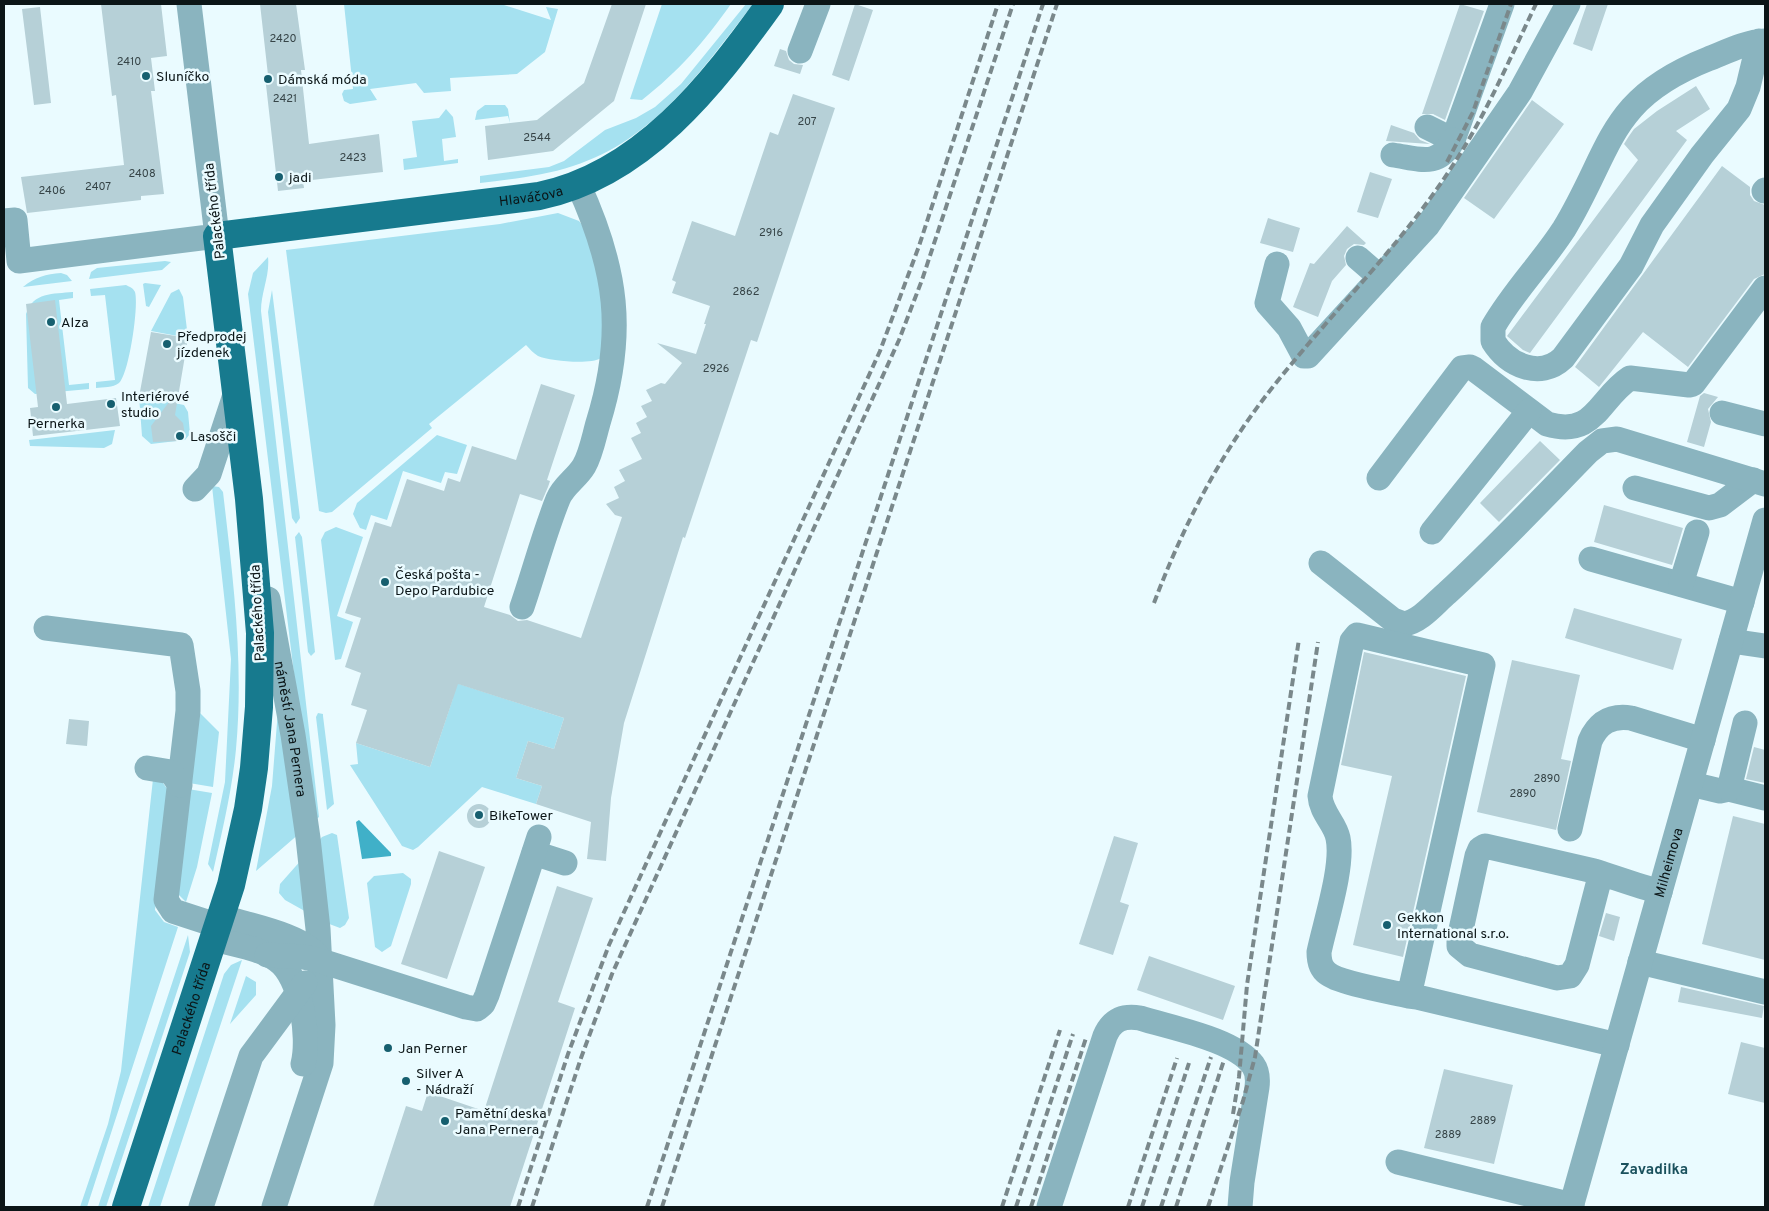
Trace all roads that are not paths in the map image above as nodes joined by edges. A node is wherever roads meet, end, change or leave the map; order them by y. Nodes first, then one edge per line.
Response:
1 (189, 4) edge
2 (770, 4) edge
3 (818, 4) edge
4 (1502, 4) edge
5 (1568, 4) edge
6 (1762, 41) edge
7 (800, 51) dead end
8 (1426, 127) dead end
9 (1451, 143) junction
10 (1393, 156) dead end
11 (1472, 161) junction
12 (578, 184) junction
13 (4, 221) edge
14 (217, 236) junction
15 (1358, 258) dead end
16 (1277, 264) dead end
17 (1380, 277) junction
18 (1765, 288) edge
19 (236, 392) junction
20 (1529, 411) junction
21 (1722, 413) dead end
22 (1765, 424) edge
23 (1379, 478) dead end
24 (1759, 482) edge
25 (195, 488) dead end
26 (1635, 488) dead end
27 (249, 500) junction
28 (1432, 532) dead end
29 (1696, 532) dead end
30 (1763, 536) edge
31 (1591, 559) dead end
32 (1321, 563) dead end
33 (1681, 584) junction
34 (1742, 602) junction
35 (522, 607) dead end
36 (46, 628) dead end
37 (1731, 641) junction
38 (1765, 646) edge
39 (1710, 715) junction
40 (1755, 726) edge
41 (1703, 740) junction
42 (148, 768) dead end
43 (1691, 784) junction
44 (180, 785) junction
45 (1729, 789) junction
46 (1765, 798) edge
47 (1570, 830) dead end
48 (565, 863) dead end
49 (1601, 873) junction
50 (1660, 892) junction
51 (218, 928) junction
52 (267, 955) junction
53 (321, 961) junction
54 (1640, 962) junction
55 (1765, 992) edge
56 (297, 993) junction
57 (1409, 996) junction
58 (1617, 1045) junction
59 (1398, 1162) dead end
60 (1571, 1206) edge
61 (126, 1207) edge
62 (201, 1207) edge
63 (257, 1207) edge
64 (274, 1207) edge
65 (1049, 1207) edge
66 (1240, 1207) edge

1 - 14 street, Palackého třída
2 - 12 main road, Hlaváčova
3 - 7 street
4 - 9 street
5 - 11 street
6 - 6 street
8 - 9 street
9 - 10 street
9 - 11 street
11 - 17 street
12 - 14 main road, Hlaváčova
12 - 35 street
13 - 14 street
14 - 19 main road, Palackého třída
15 - 17 street
16 - 17 street
18 - 20 street
19 - 25 street
19 - 27 main road, Palackého třída
20 - 23 street
20 - 28 street
21 - 22 street
24 - 26 street
24 - 32 street
27 - 51 main road, Palackého třída
27 - 53 street, náměstí Jana Pernera
29 - 33 street
30 - 34 street, Milheimova
31 - 33 street
33 - 34 street
34 - 37 street, Milheimova
36 - 44 street
37 - 38 street
37 - 39 street, Milheimova
39 - 40 street
39 - 41 street, Milheimova
40 - 45 street
41 - 43 street, Milheimova
41 - 47 street
42 - 44 street
43 - 45 street
43 - 50 street, Milheimova
44 - 51 street
45 - 46 street
48 - 53 street
49 - 49 street
49 - 50 street
50 - 54 street, Milheimova
51 - 52 street
51 - 53 street
51 - 61 main road, Palackého třída
52 - 53 street
52 - 56 street
53 - 56 street
53 - 64 street, náměstí Jana Pernera
54 - 55 street
54 - 58 street, Milheimova
56 - 62 street
56 - 63 street
57 - 57 street
57 - 58 street
58 - 60 street, Milheimova
59 - 60 street
65 - 66 street

